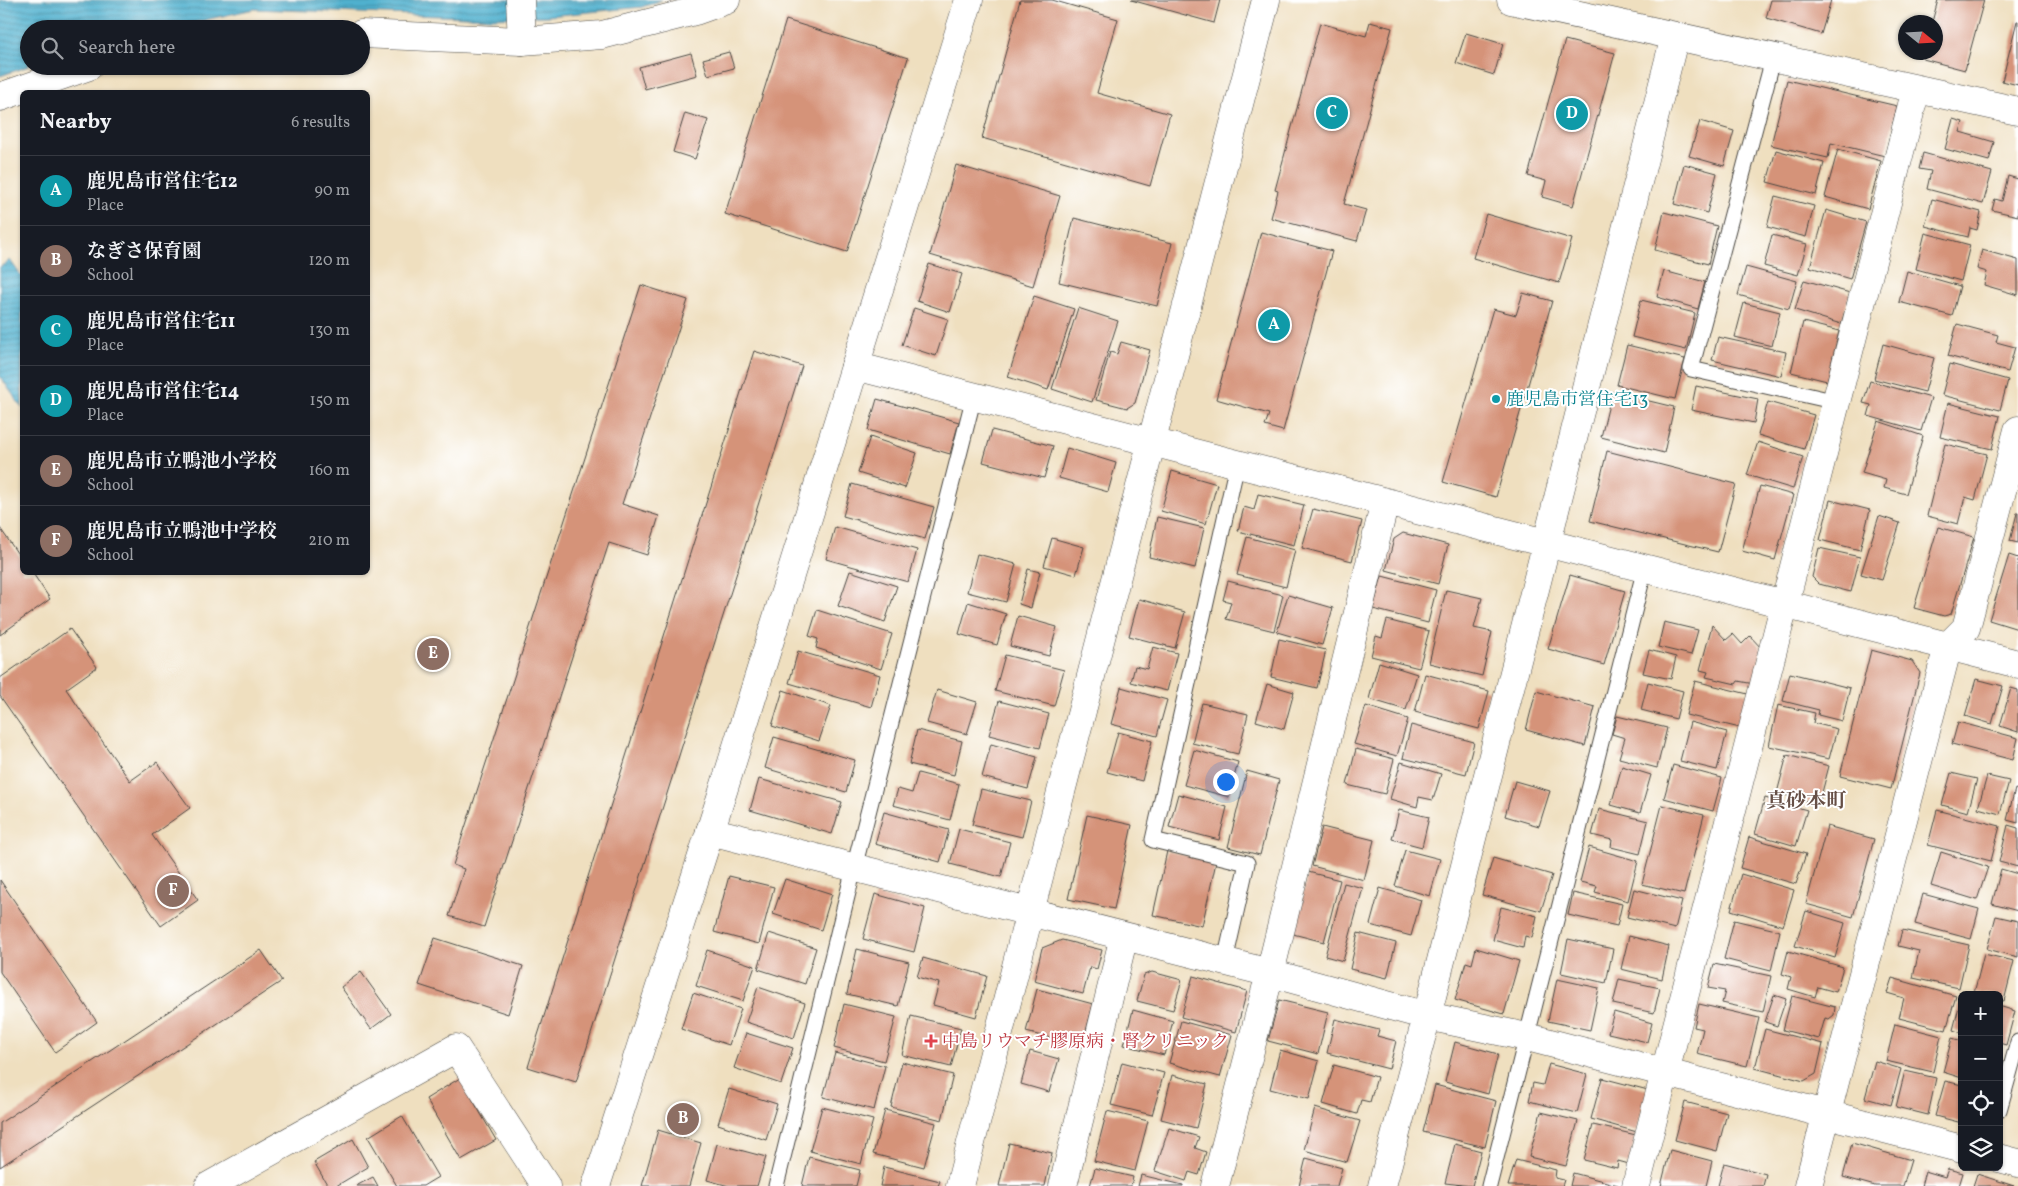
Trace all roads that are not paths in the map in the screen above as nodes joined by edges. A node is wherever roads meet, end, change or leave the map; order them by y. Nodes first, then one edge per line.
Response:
1 (726, 0) edge
2 (969, 0) edge
3 (1266, 0) edge
4 (1511, 0) edge
5 (521, 22) edge
6 (370, 33) edge
7 (1675, 36) junction
8 (1773, 58) junction
9 (63, 75) edge
10 (20, 90) edge
11 (20, 90) edge
12 (1916, 90) junction
13 (0, 97) edge
14 (2018, 111) edge
15 (854, 366) junction
16 (974, 396) junction
17 (1837, 402) junction
18 (2018, 430) edge
19 (1153, 442) junction
20 (1237, 464) junction
21 (1385, 502) junction
22 (1546, 543) junction
23 (1645, 568) junction
24 (1785, 604) junction
25 (1948, 646) junction
26 (2018, 664) edge
27 (710, 831) junction
28 (854, 868) junction
29 (1028, 912) junction
30 (1124, 936) junction
31 (1225, 962) junction
32 (1270, 973) junction
33 (1427, 1016) junction
34 (1527, 1037) junction
35 (2018, 1042) edge
36 (1665, 1072) junction
37 (2003, 1096) edge
38 (1827, 1114) junction
39 (1958, 1148) edge
40 (2003, 1159) edge
41 (2018, 1163) edge
42 (209, 1186) edge
43 (546, 1186) edge
44 (596, 1186) edge
45 (776, 1186) edge
46 (960, 1186) edge
47 (1062, 1186) edge
48 (1215, 1186) edge
49 (1382, 1186) edge
50 (1489, 1186) edge
51 (1636, 1186) edge
52 (1808, 1186) edge

1 - 5 street
2 - 15 street
3 - 19 street
4 - 7 street
5 - 6 street
7 - 8 street
7 - 22 street
8 - 12 street
8 - 17 lane
9 - 10 street
11 - 13 street
12 - 14 street
12 - 17 street
15 - 16 street
15 - 27 street
16 - 19 street
16 - 28 lane
17 - 24 street
18 - 25 street
19 - 20 street
19 - 29 street
20 - 21 street
20 - 31 lane
21 - 22 street
21 - 32 street
22 - 23 street
22 - 33 street
23 - 24 street
23 - 34 lane
24 - 25 street
24 - 36 street
25 - 26 street
25 - 38 street
27 - 28 street
27 - 44 street
28 - 29 street
28 - 45 lane
29 - 30 street
29 - 46 street
30 - 31 street
30 - 47 street
31 - 32 street
32 - 33 street
32 - 48 street
33 - 34 street
33 - 49 street
34 - 36 street
34 - 50 lane
35 - 37 lane
36 - 38 street
36 - 51 street
38 - 39 street
38 - 52 street
40 - 41 street
42 - 43 street

